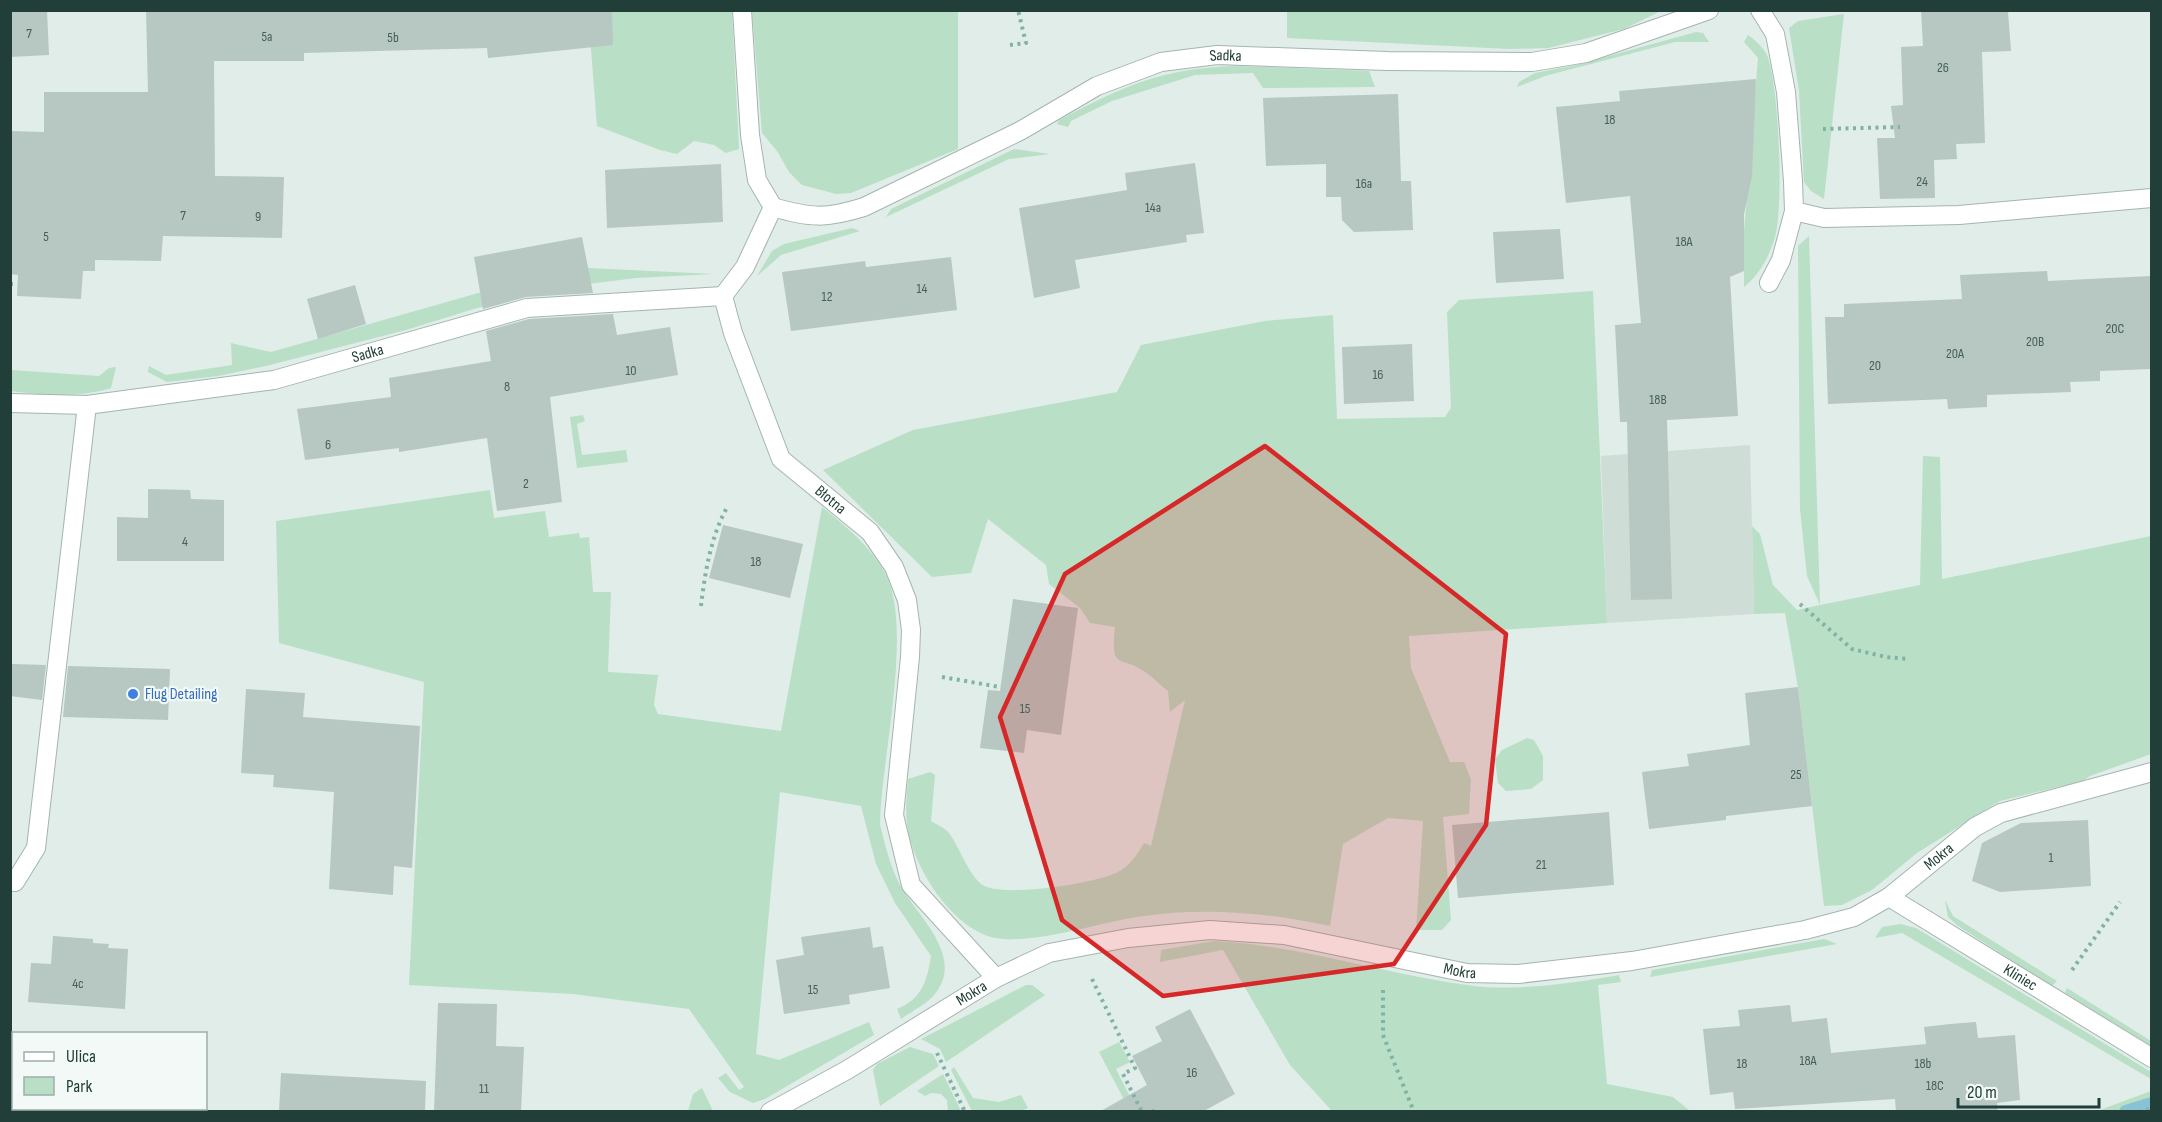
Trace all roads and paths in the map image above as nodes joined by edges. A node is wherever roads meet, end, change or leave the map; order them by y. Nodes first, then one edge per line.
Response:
1 (742, 10) edge
2 (1018, 10) edge
3 (1760, 10) edge
4 (1704, 12) edge
5 (1010, 45) dead end
6 (1900, 127) dead end
7 (1832, 129) dead end
8 (2151, 198) edge
9 (772, 207) junction
10 (1794, 211) junction
11 (1769, 283) dead end
12 (723, 296) junction
13 (10, 403) edge
14 (87, 405) junction
15 (728, 506) dead end
16 (1800, 604) dead end
17 (701, 606) dead end
18 (1908, 659) dead end
19 (939, 677) dead end
20 (1000, 687) dead end
21 (2151, 772) edge
22 (15, 882) dead end
23 (1889, 897) junction
24 (2120, 902) dead end
25 (2068, 976) dead end
26 (1091, 977) dead end
27 (996, 978) junction
28 (1384, 983) dead end
29 (2151, 1058) edge
30 (942, 1064) dead end
31 (2151, 1108) edge
32 (770, 1112) edge
33 (965, 1112) edge
34 (1142, 1112) edge
35 (1414, 1112) edge
36 (2139, 1112) edge

1 - 9 street
2 - 5 path
3 - 10 street
4 - 9 street, Sadka
6 - 7 path
8 - 10 street
9 - 12 street
10 - 11 street
12 - 14 street, Sadka
12 - 27 street, Błotna
13 - 14 street, Sadka
14 - 22 street
15 - 17 path
16 - 18 path
19 - 20 path
21 - 23 street, Mokra
23 - 27 street, Mokra
23 - 29 street, Kliniec
24 - 25 path
26 - 34 path
27 - 32 street, Mokra
28 - 35 path
30 - 33 path
31 - 36 path

